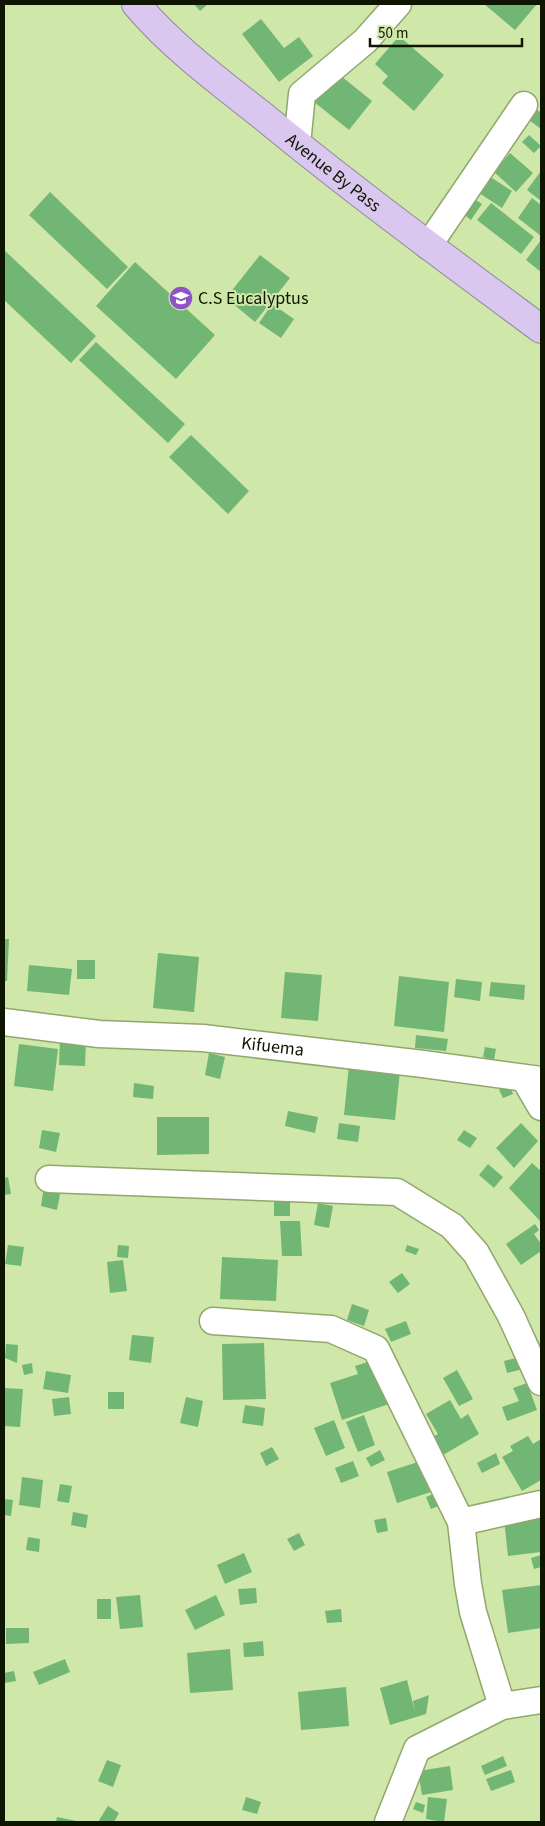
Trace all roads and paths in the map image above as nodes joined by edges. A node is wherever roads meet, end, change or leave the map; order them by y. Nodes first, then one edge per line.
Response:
1 (136, 4) edge
2 (398, 4) edge
3 (524, 105) dead end
4 (297, 144) junction
5 (428, 246) junction
6 (541, 329) edge
7 (4, 1022) edge
8 (533, 1079) edge
9 (541, 1107) edge
10 (49, 1179) dead end
11 (213, 1321) dead end
12 (541, 1382) edge
13 (541, 1504) edge
14 (461, 1522) junction
15 (541, 1700) edge
16 (502, 1706) junction
17 (388, 1822) edge

1 - 4 highway, Avenue By Pass
2 - 4 street
3 - 5 street
4 - 5 highway, Avenue By Pass
5 - 6 highway, Avenue By Pass
7 - 8 street, Kifuema
8 - 9 street
10 - 12 street
11 - 14 street
13 - 14 street
14 - 16 street
15 - 16 street
16 - 17 street

